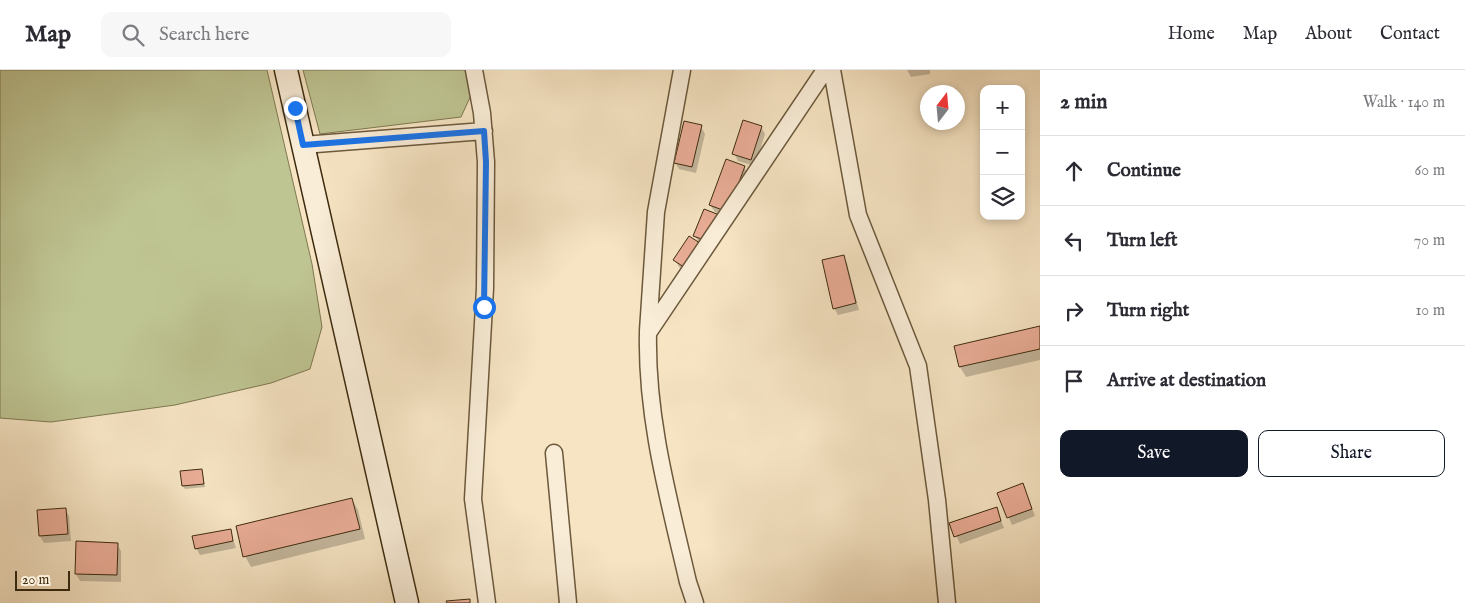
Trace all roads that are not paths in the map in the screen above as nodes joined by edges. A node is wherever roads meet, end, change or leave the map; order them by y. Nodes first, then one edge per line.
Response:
1 (286, 70) edge
2 (474, 70) edge
3 (682, 70) edge
4 (825, 70) edge
5 (832, 70) edge
6 (484, 131) junction
7 (303, 145) junction
8 (648, 333) junction
9 (554, 453) dead end
10 (407, 603) edge
11 (486, 603) edge
12 (568, 603) edge
13 (695, 603) edge
14 (947, 603) edge

1 - 7 street
2 - 6 street
3 - 8 street
4 - 8 street
5 - 14 street
6 - 7 street
6 - 11 street
7 - 10 street
8 - 13 street
9 - 12 street

